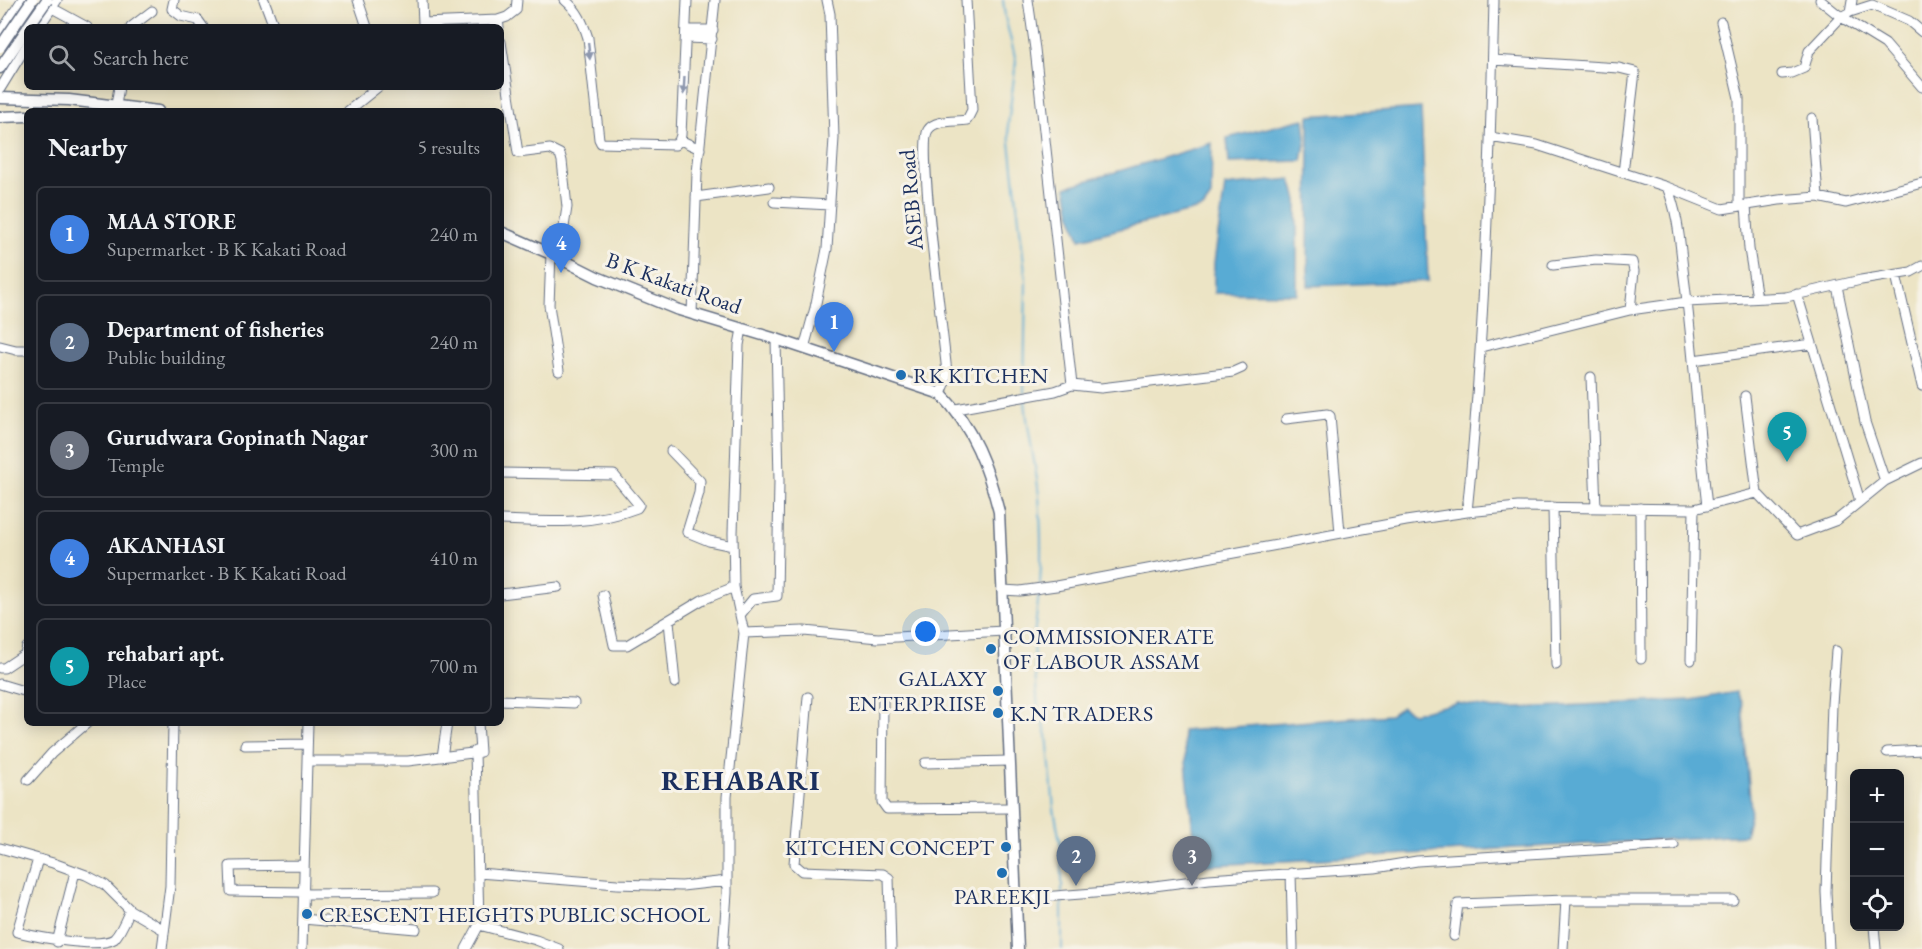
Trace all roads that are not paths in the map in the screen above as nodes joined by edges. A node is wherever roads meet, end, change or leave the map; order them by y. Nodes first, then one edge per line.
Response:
1 (23, 0) edge
2 (32, 0) edge
3 (174, 0) edge
4 (264, 0) edge
5 (358, 0) edge
6 (422, 0) edge
7 (517, 0) edge
8 (565, 0) edge
9 (687, 0) edge
10 (715, 0) edge
11 (827, 0) edge
12 (966, 0) edge
13 (1028, 0) edge
14 (1494, 0) edge
15 (1820, 0) edge
16 (1852, 0) edge
17 (51, 6) edge
18 (152, 10) dead end
19 (1845, 15) junction
20 (1721, 22) dead end
21 (498, 23) edge
22 (32, 24) edge
23 (41, 24) edge
24 (82, 24) edge
25 (135, 24) edge
26 (201, 24) edge
27 (273, 24) dead end
28 (366, 24) edge
29 (423, 24) edge
30 (460, 24) edge
31 (1922, 33) edge
32 (0, 34) edge
33 (24, 34) edge
34 (686, 34) junction
35 (712, 35) junction
36 (0, 47) edge
37 (24, 50) edge
38 (1493, 60) junction
39 (504, 62) edge
40 (0, 68) edge
41 (1782, 74) dead end
42 (1922, 87) edge
43 (0, 89) edge
44 (118, 90) edge
45 (374, 90) edge
46 (0, 98) edge
47 (116, 105) junction
48 (137, 108) edge
49 (352, 108) edge
50 (24, 116) edge
51 (0, 117) edge
52 (1812, 118) dead end
53 (1490, 136) junction
54 (680, 137) junction
55 (700, 145) junction
56 (1623, 173) junction
57 (1922, 183) edge
58 (769, 187) dead end
59 (1667, 187) junction
60 (696, 197) junction
61 (1818, 197) junction
62 (774, 202) dead end
63 (830, 205) junction
64 (1742, 206) junction
65 (504, 233) edge
66 (551, 254) junction
67 (1552, 265) dead end
68 (1922, 266) edge
69 (1896, 275) junction
70 (1837, 286) junction
71 (1797, 294) junction
72 (1757, 298) junction
73 (1687, 302) junction
74 (1629, 310) junction
75 (692, 314) junction
76 (742, 329) junction
77 (776, 339) junction
78 (1812, 344) junction
79 (0, 346) edge
80 (1481, 347) junction
81 (804, 348) junction
82 (24, 350) edge
83 (1692, 360) junction
84 (1242, 368) dead end
85 (559, 371) dead end
86 (1591, 377) dead end
87 (1072, 385) junction
88 (1922, 386) edge
89 (941, 394) junction
90 (1744, 396) dead end
91 (956, 409) junction
92 (1286, 419) dead end
93 (670, 451) dead end
94 (1922, 463) edge
95 (504, 473) edge
96 (1885, 481) junction
97 (1757, 493) junction
98 (1860, 501) junction
99 (1707, 506) junction
100 (1553, 507) junction
101 (1596, 508) junction
102 (1640, 508) junction
103 (1694, 509) junction
104 (1467, 512) junction
105 (504, 520) edge
106 (1340, 532) junction
107 (733, 546) junction
108 (558, 587) dead end
109 (734, 587) junction
110 (1002, 590) junction
111 (504, 594) edge
112 (603, 595) dead end
113 (740, 615) junction
114 (669, 621) junction
115 (1004, 632) junction
116 (744, 633) junction
117 (1836, 651) dead end
118 (24, 655) edge
119 (1641, 659) dead end
120 (1691, 660) dead end
121 (1556, 665) dead end
122 (0, 668) edge
123 (675, 683) dead end
124 (0, 684) edge
125 (24, 691) edge
126 (808, 697) dead end
127 (504, 699) edge
128 (883, 700) dead end
129 (574, 703) dead end
130 (84, 726) edge
131 (173, 726) edge
132 (308, 726) edge
133 (447, 726) edge
134 (478, 726) edge
135 (308, 744) junction
136 (244, 745) dead end
137 (1922, 750) edge
138 (476, 751) junction
139 (1887, 752) dead end
140 (442, 757) junction
141 (307, 761) junction
142 (1009, 761) junction
143 (925, 763) dead end
144 (28, 780) dead end
145 (1011, 808) junction
146 (1674, 845) dead end
147 (0, 848) edge
148 (38, 859) junction
149 (304, 865) junction
150 (75, 872) junction
151 (478, 873) junction
152 (1291, 873) junction
153 (727, 881) junction
154 (304, 893) junction
155 (432, 893) dead end
156 (1016, 899) junction
157 (1566, 900) junction
158 (1733, 900) dead end
159 (130, 910) junction
160 (303, 919) junction
161 (479, 925) junction
162 (416, 929) dead end
163 (164, 930) junction
164 (1874, 931) edge
165 (1454, 936) dead end
166 (57, 942) junction
167 (78, 947) edge
168 (162, 949) edge
169 (302, 949) edge
170 (466, 949) edge
171 (560, 949) edge
172 (723, 949) edge
173 (891, 949) edge
174 (1018, 949) edge
175 (1293, 949) edge
176 (1563, 949) edge
177 (1829, 949) edge
178 (1876, 949) edge

1 - 17 street
1 - 32 street
2 - 36 main road, bridge
3 - 26 street
4 - 27 street
5 - 28 street
6 - 29 street
7 - 21 street
8 -> 54 street
9 - 34 street
10 - 35 street
11 - 63 street
12 - 89 street, ASEB Road
13 - 87 street
14 - 38 street
15 - 19 street
16 - 19 street
17 - 22 main road, bridge
17 - 23 street
17 - 24 street
18 - 25 street
19 - 31 street
19 - 41 street
19 - 42 street
20 - 64 street
21 - 30 street
33 - 40 main road
34 - 35 street
34 -> 54 street
35 - 55 street
37 - 43 street
38 - 53 street
38 - 56 street
39 - 66 street
44 - 47 street
45 - 49 street
46 - 47 main road
47 - 48 main road
50 - 51 main road
52 - 61 street
53 - 56 street
53 - 80 street
54 - 55 street
55 - 60 street
56 - 59 street
57 - 61 street
58 - 60 street
59 - 64 street
59 - 73 street
60 - 75 street
61 - 64 street
62 - 63 street
63 - 81 street
64 - 72 street
65 - 66 main road, B K Kakati Road
66 - 75 main road, B K Kakati Road
66 - 85 street
67 - 74 street
68 - 69 street
69 - 70 street
69 - 88 street
70 - 71 street
70 - 96 street
71 - 72 street
71 - 78 street
72 - 73 street
73 - 74 street
73 - 83 street
74 - 80 street
75 - 76 main road, B K Kakati Road
76 - 77 main road, B K Kakati Road
76 - 107 street
77 - 81 main road, B K Kakati Road
77 - 113 street
78 - 83 street
78 - 98 street
79 - 82 street
80 - 104 street
81 - 89 main road, B K Kakati Road
83 - 99 street
84 - 87 street
86 - 101 street
87 - 91 street
89 - 91 main road
90 - 97 street
91 - 110 main road
92 - 106 street
93 - 107 street
94 - 96 street
95 - 105 street
96 - 98 street
97 - 98 street
97 - 99 street
99 - 103 street
100 - 101 street
100 - 104 street
100 - 121 street
101 - 102 street
102 - 103 street
102 - 119 street
103 - 120 street
104 - 106 street
106 - 110 street
107 - 109 street
108 - 111 street
109 - 113 street
109 - 114 street
110 - 115 main road
112 - 114 street
113 - 116 street
114 - 123 street
115 - 116 street
115 - 142 main road
116 - 153 street
117 - 177 street
118 - 122 street
124 - 125 street
126 - 173 street
127 - 129 street
128 - 145 street
130 - 144 street
131 - 163 street
132 - 135 street
133 - 140 street
134 - 138 street
135 - 136 street
135 - 141 street
137 - 139 street
138 - 140 street
138 - 151 street
140 - 141 street
141 - 149 street
142 - 143 street
142 - 145 main road
145 - 156 main road
146 - 152 street
147 - 148 street
148 - 150 street
148 - 166 street
149 - 154 street
149 - 154 street
150 - 159 street
150 - 166 street
151 - 153 street
151 - 161 street
152 - 156 street
152 - 175 street
153 - 172 street
154 - 155 street
154 - 160 street
156 - 174 main road
157 - 158 street
157 - 165 street
157 - 176 street
159 - 163 street
159 - 167 street
160 - 162 street
160 - 169 street
161 - 170 street
161 - 171 street
163 - 168 street
164 - 178 street
166 - 167 street

